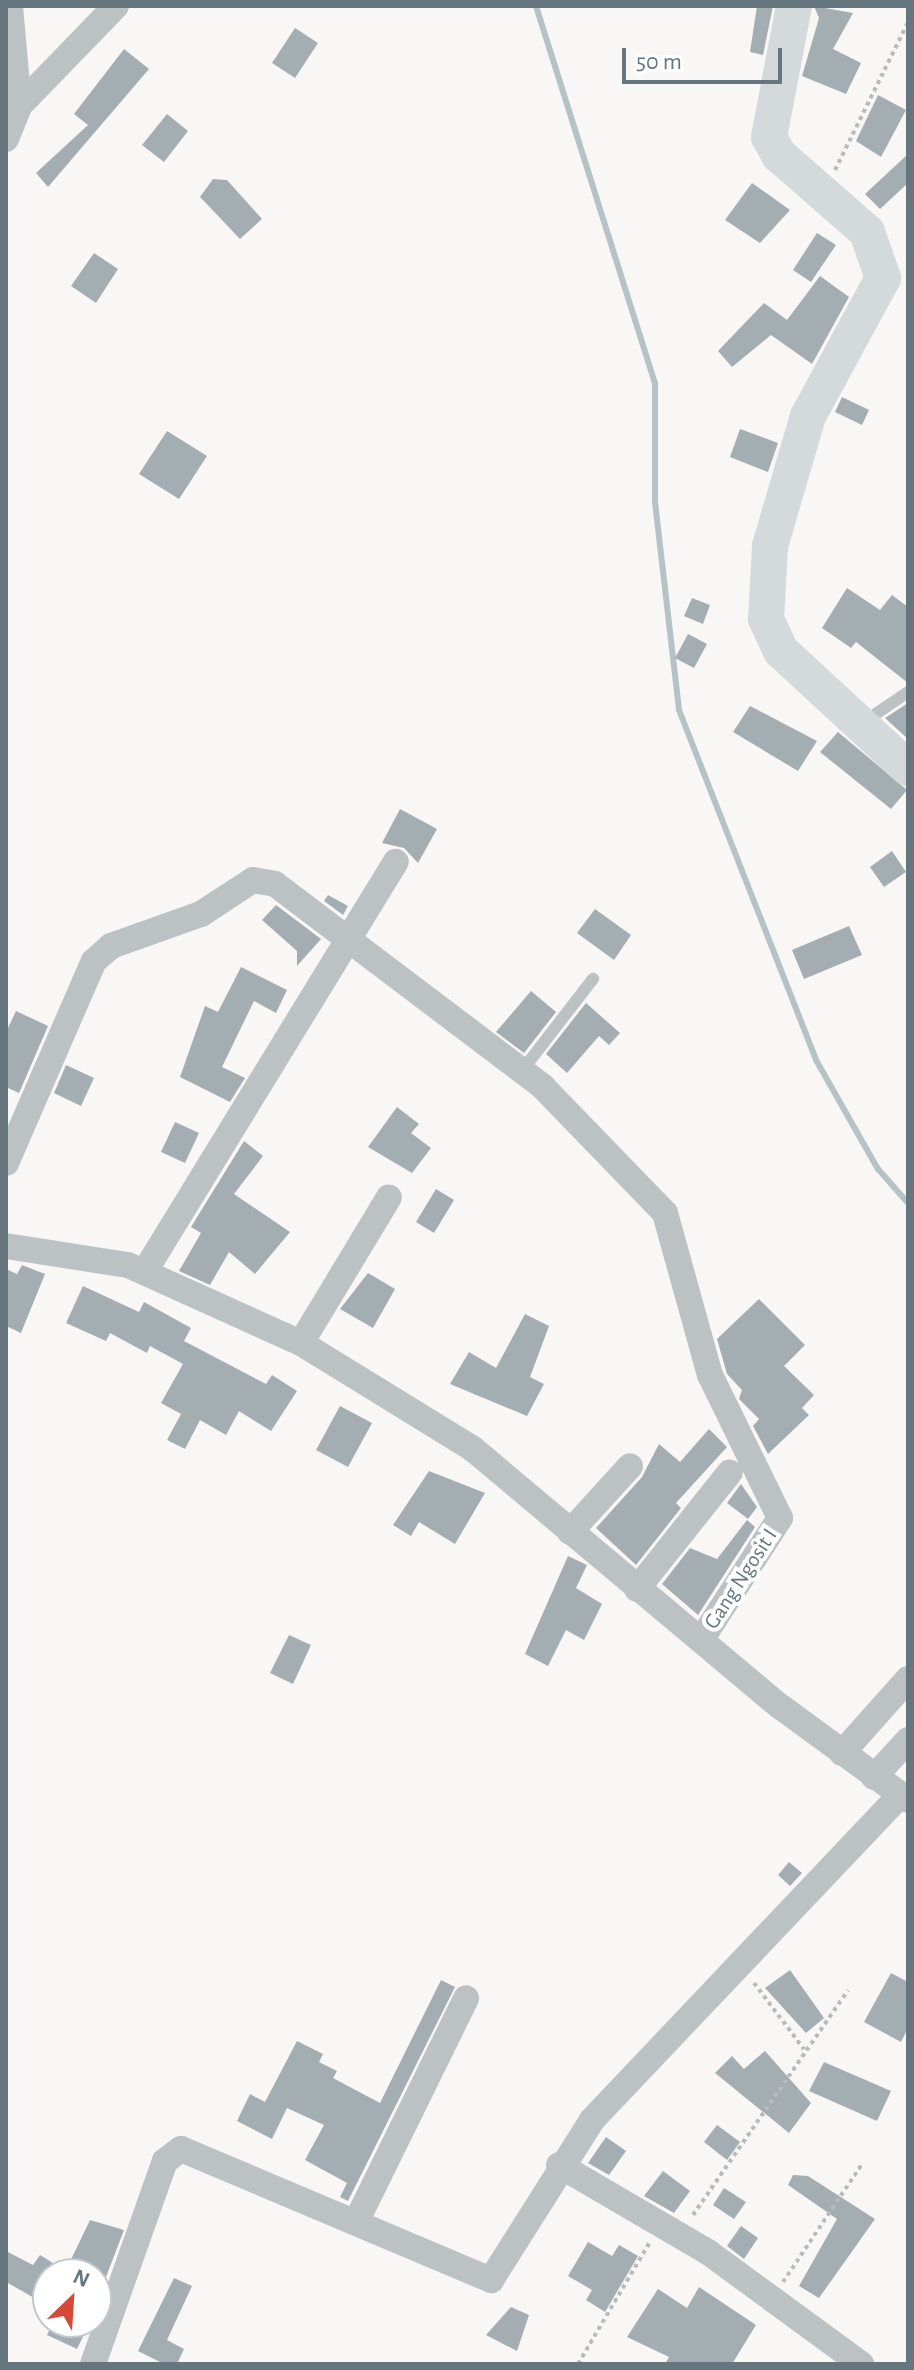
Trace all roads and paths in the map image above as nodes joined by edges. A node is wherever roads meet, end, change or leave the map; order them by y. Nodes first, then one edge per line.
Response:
1 (10, 6) edge
2 (116, 6) edge
3 (794, 6) edge
4 (908, 22) edge
5 (19, 106) junction
6 (6, 139) edge
7 (824, 194) junction
8 (908, 692) edge
9 (864, 722) junction
10 (908, 768) edge
11 (396, 862) dead end
12 (350, 940) junction
13 (593, 979) dead end
14 (521, 1072) junction
15 (6, 1163) edge
16 (389, 1197) dead end
17 (6, 1246) edge
18 (145, 1271) junction
19 (301, 1343) junction
20 (630, 1466) dead end
21 (730, 1472) dead end
22 (570, 1532) junction
23 (637, 1589) junction
24 (701, 1640) junction
25 (908, 1679) edge
26 (908, 1740) edge
27 (842, 1753) junction
28 (874, 1777) junction
29 (904, 1798) edge
30 (738, 1962) junction
31 (848, 1990) dead end
32 (466, 1998) dead end
33 (804, 2049) junction
34 (862, 2164) dead end
35 (559, 2165) junction
36 (357, 2220) junction
37 (670, 2229) junction
38 (772, 2299) junction
39 (93, 2364) edge
40 (578, 2364) edge
41 (861, 2364) edge

1 - 5 street
2 - 5 street
3 - 7 street
4 - 7 path
5 - 6 street
7 - 9 street
8 - 9 lane
9 - 10 street
11 - 12 street
12 - 14 street
12 - 15 street
12 - 18 street
13 - 14 lane
14 - 24 street, Gang Ngosit I
16 - 19 street
17 - 18 street
18 - 19 street
19 - 22 street
20 - 22 street
21 - 23 street
22 - 23 street
23 - 24 street
24 - 27 street
25 - 27 street
26 - 28 street
27 - 28 street
28 - 29 street
29 - 30 street
30 - 33 path
30 - 35 street
31 - 33 path
32 - 36 street
33 - 37 path
34 - 38 path
35 - 36 street
35 - 37 street
36 - 39 street
37 - 38 street
37 - 40 path
38 - 41 street

